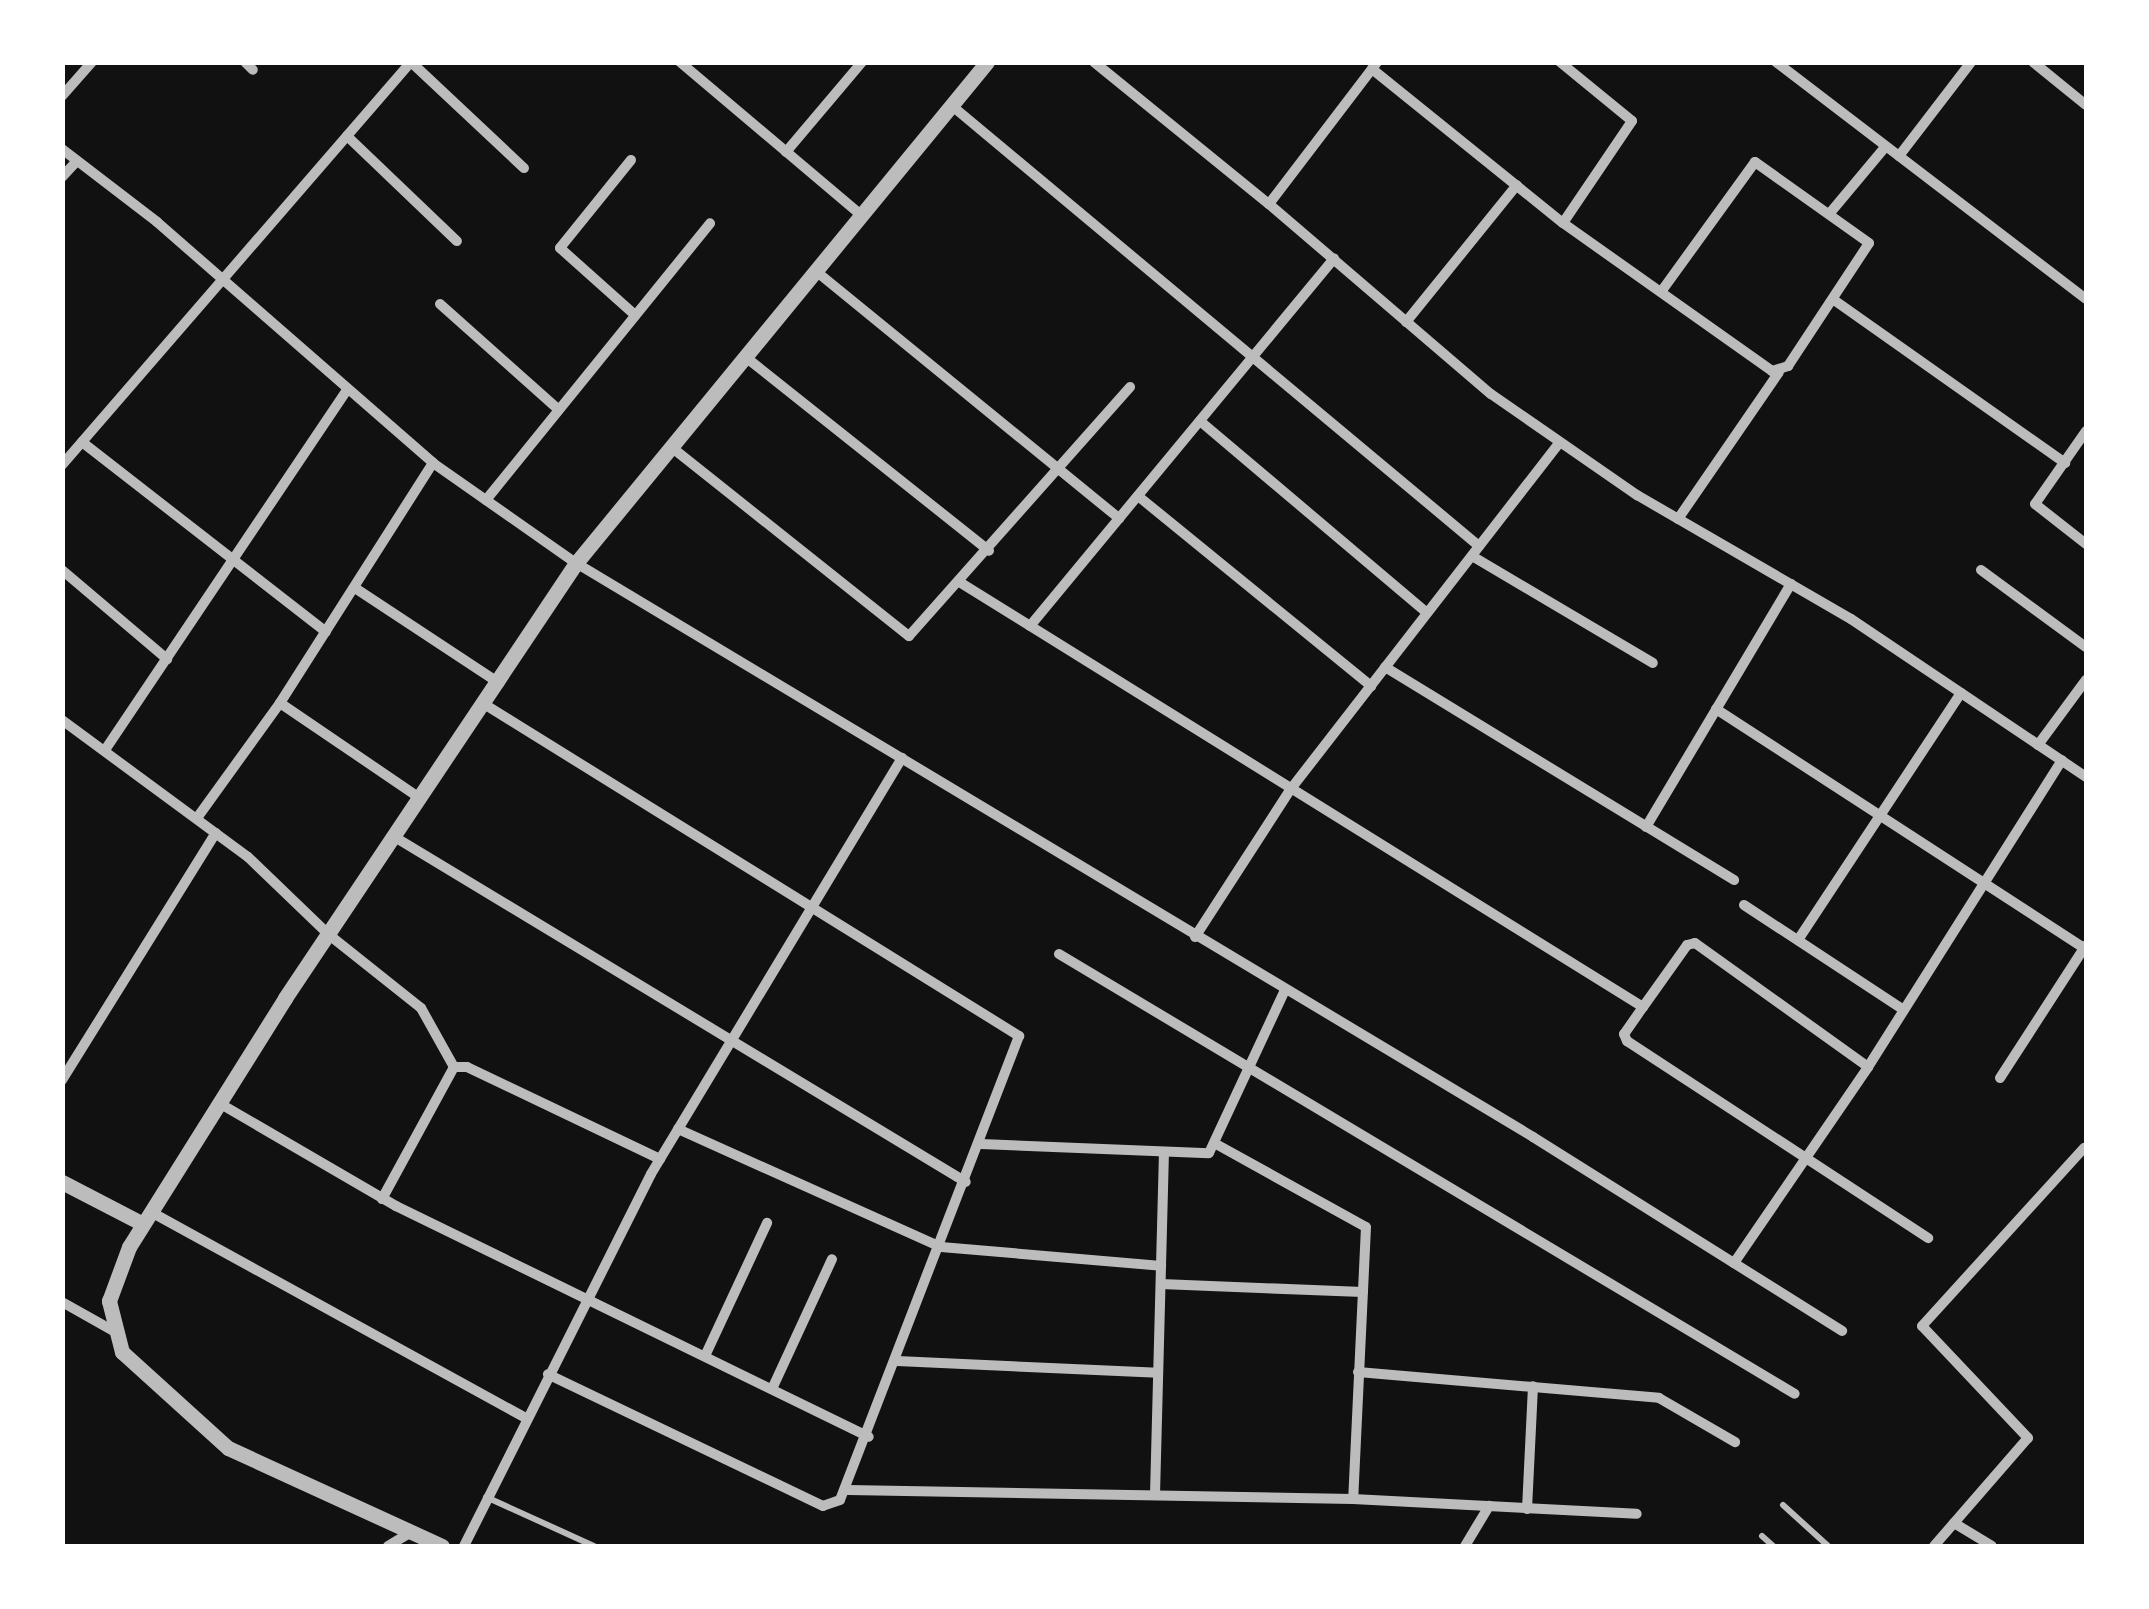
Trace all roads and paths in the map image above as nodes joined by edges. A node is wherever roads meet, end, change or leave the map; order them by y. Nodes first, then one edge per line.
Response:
1 (92, 62) edge
2 (411, 62) edge
3 (680, 62) edge
4 (862, 62) edge
5 (988, 62) edge
6 (1094, 62) edge
7 (1560, 62) edge
8 (1776, 62) edge
9 (1971, 62) edge
10 (2033, 62) edge
11 (1375, 66) edge
12 (62, 96) edge
13 (952, 105) junction
14 (2086, 105) edge
15 (347, 136) junction
16 (1886, 146) junction
17 (62, 150) edge
18 (786, 152) junction
19 (1899, 156) junction
20 (631, 160) dead end
21 (78, 161) junction
22 (524, 168) dead end
23 (62, 177) edge
24 (1517, 186) junction
25 (1269, 204) junction
26 (1830, 213) junction
27 (862, 216) junction
28 (1563, 222) junction
29 (710, 223) dead end
30 (457, 241) dead end
31 (1334, 259) junction
32 (817, 272) junction
33 (222, 279) junction
34 (1661, 292) junction
35 (2086, 298) edge
36 (1834, 300) junction
37 (440, 304) dead end
38 (635, 316) junction
39 (1406, 322) junction
40 (1255, 354) junction
41 (748, 359) junction
42 (1778, 372) junction
43 (1130, 387) dead end
44 (348, 389) junction
45 (559, 410) junction
46 (1200, 421) junction
47 (2086, 431) edge
48 (82, 442) junction
49 (1560, 442) junction
50 (675, 450) junction
51 (2065, 462) junction
52 (434, 463) junction
53 (62, 465) edge
54 (1061, 471) junction
55 (1138, 496) junction
56 (486, 500) junction
57 (1119, 518) junction
58 (1678, 519) junction
59 (2086, 544) edge
60 (1480, 546) junction
61 (990, 551) junction
62 (1472, 556) junction
63 (234, 560) junction
64 (576, 562) junction
65 (62, 570) edge
66 (1981, 570) dead end
67 (960, 584) junction
68 (1791, 584) junction
69 (356, 588) junction
70 (1427, 613) junction
71 (1030, 626) junction
72 (326, 632) junction
73 (2086, 647) edge
74 (166, 659) junction
75 (1653, 664) dead end
76 (1385, 667) junction
77 (2086, 680) edge
78 (499, 682) junction
79 (1371, 686) junction
80 (1961, 693) junction
81 (280, 703) junction
82 (484, 704) junction
83 (1716, 709) junction
84 (62, 720) edge
85 (2038, 745) junction
86 (105, 750) junction
87 (902, 758) junction
88 (2062, 760) junction
89 (2086, 777) edge
90 (1290, 790) junction
91 (417, 796) junction
92 (1880, 815) junction
93 (197, 818) junction
94 (1646, 827) junction
95 (216, 833) junction
96 (393, 836) junction
97 (1734, 880) dead end
98 (1985, 883) junction
99 (1744, 904) dead end
100 (813, 906) junction
101 (328, 934) junction
102 (1195, 937) junction
103 (1798, 940) junction
104 (2086, 947) edge
105 (1059, 954) dead end
106 (1286, 990) junction
107 (1644, 1006) junction
108 (1904, 1010) junction
109 (732, 1040) junction
110 (454, 1067) junction
111 (1868, 1067) junction
112 (1249, 1072) junction
113 (2000, 1078) dead end
114 (62, 1080) edge
115 (219, 1103) junction
116 (678, 1129) junction
117 (981, 1144) junction
118 (1216, 1144) junction
119 (2084, 1148) dead end
120 (1164, 1153) junction
121 (1806, 1157) junction
122 (660, 1159) junction
123 (62, 1182) edge
124 (966, 1182) junction
125 (382, 1198) junction
126 (147, 1218) junction
127 (767, 1223) dead end
128 (1928, 1238) dead end
129 (941, 1247) junction
130 (832, 1259) dead end
131 (1734, 1263) junction
132 (1161, 1266) junction
133 (1161, 1284) junction
134 (1363, 1292) junction
135 (587, 1298) junction
136 (62, 1302) edge
137 (1842, 1331) dead end
138 (117, 1333) junction
139 (704, 1356) junction
140 (897, 1361) junction
141 (1358, 1372) junction
142 (1158, 1373) junction
143 (548, 1374) junction
144 (1534, 1386) junction
145 (772, 1389) junction
146 (1796, 1394) dead end
147 (526, 1418) junction
148 (868, 1437) junction
149 (1735, 1442) dead end
150 (848, 1490) junction
151 (1155, 1494) junction
152 (485, 1497) junction
153 (1354, 1500) junction
154 (1784, 1505) dead end
155 (1489, 1506) junction
156 (1528, 1508) junction
157 (1637, 1514) dead end
158 (1954, 1524) junction
159 (411, 1532) junction
160 (1762, 1536) dead end
161 (388, 1546) edge
162 (442, 1546) edge
163 (464, 1546) edge
164 (594, 1546) edge
165 (1465, 1546) edge
166 (1773, 1546) edge
167 (1828, 1546) edge
168 (1934, 1546) edge
169 (1992, 1546) edge

1 - 12 street
2 - 15 street
2 - 22 street
3 - 18 street
4 - 18 street
5 - 13 street
6 - 25 street
7 - 28 street
8 - 16 street
9 - 19 street
10 - 14 street
11 - 24 street
11 - 25 street
13 - 27 street
13 - 40 street
15 - 30 street
15 - 33 street
16 - 19 street
16 - 26 street
17 - 21 street
18 - 27 street
19 - 35 street
20 - 38 street
21 - 23 street
21 - 33 street
24 - 28 street
24 - 39 street
25 - 31 street
26 - 34 street
26 - 36 street
27 - 32 street
28 - 34 street
29 - 38 street
31 - 39 street
31 - 40 street
32 - 41 street
32 - 54 street
33 - 44 street
33 - 48 street
34 - 42 street
36 - 42 street
36 - 51 street
37 - 45 street
38 - 45 street
39 - 49 street
40 - 46 street
40 - 60 street
41 - 50 street
41 - 61 street
42 - 58 street
43 - 54 street
44 - 52 street
44 - 63 street
45 - 56 street
46 - 55 street
46 - 70 street
47 - 51 street
48 - 53 street
48 - 63 street
49 - 58 street
49 - 60 street
50 - 64 street
50 - 67 street
51 - 59 street
52 - 56 street
52 - 69 street
54 - 57 street
54 - 61 street
55 - 57 street
55 - 79 street
56 - 64 street
57 - 71 street
58 - 68 street
60 - 62 street
61 - 67 street
62 - 70 street
62 - 75 street
63 - 72 street
63 - 74 street
64 - 78 street
64 - 87 street
65 - 74 street
66 - 73 street
67 - 71 street
68 - 80 street
68 - 83 street
69 - 72 street
69 - 78 street
70 - 76 street
71 - 90 street
72 - 81 street
74 - 86 street
76 - 79 street
76 - 94 street
77 - 85 street
78 - 82 street
79 - 90 street
80 - 85 street
80 - 92 street
81 - 91 street
81 - 93 street
82 - 91 street
82 - 100 street
83 - 92 street
83 - 94 street
84 - 86 street
85 - 88 street
86 - 93 street
87 - 100 street
87 - 102 street
88 - 89 street
88 - 98 street
90 - 102 street
90 - 107 street
91 - 96 street
92 - 98 street
92 - 103 street
93 - 95 street
94 - 97 street
95 - 101 street
95 - 114 street
96 - 101 street
96 - 109 street
98 - 104 street
98 - 108 street
99 - 103 street
100 - 109 street
100 - 117 street
101 - 110 street
101 - 115 street
102 - 106 street
103 - 108 street
104 - 113 street
105 - 112 street
106 - 112 street
106 - 131 street
107 - 111 street
107 - 121 street
108 - 111 street
109 - 116 street
109 - 124 street
110 - 122 street
110 - 125 street
111 - 121 street
112 - 118 street
112 - 146 street
115 - 125 street
115 - 126 street
116 - 122 street
116 - 129 street
117 - 120 street
117 - 124 street
118 - 120 street
118 - 134 street
119 - 158 street
120 - 132 street
121 - 128 street
121 - 131 street
122 - 135 street
123 - 126 street
124 - 129 street
125 - 135 street
126 - 138 street
126 - 147 street
127 - 139 street
129 - 132 street
129 - 140 street
130 - 145 street
131 - 137 street
132 - 133 street
133 - 134 street
133 - 142 street
134 - 141 street
135 - 139 street
135 - 143 street
136 - 138 street
138 - 159 street
139 - 145 street
140 - 142 street
140 - 148 street
141 - 144 street
141 - 153 street
142 - 151 street
143 - 147 street
143 - 150 street
144 - 149 street
144 - 156 street
145 - 148 street
147 - 152 street
148 - 150 street
150 - 151 street
151 - 153 street
152 - 163 street
152 - 164 lane
153 - 155 street
154 - 167 lane
155 - 156 street
155 - 165 street
156 - 157 street
158 - 168 street
158 - 169 street
159 - 161 street
159 - 162 street
160 - 166 lane

